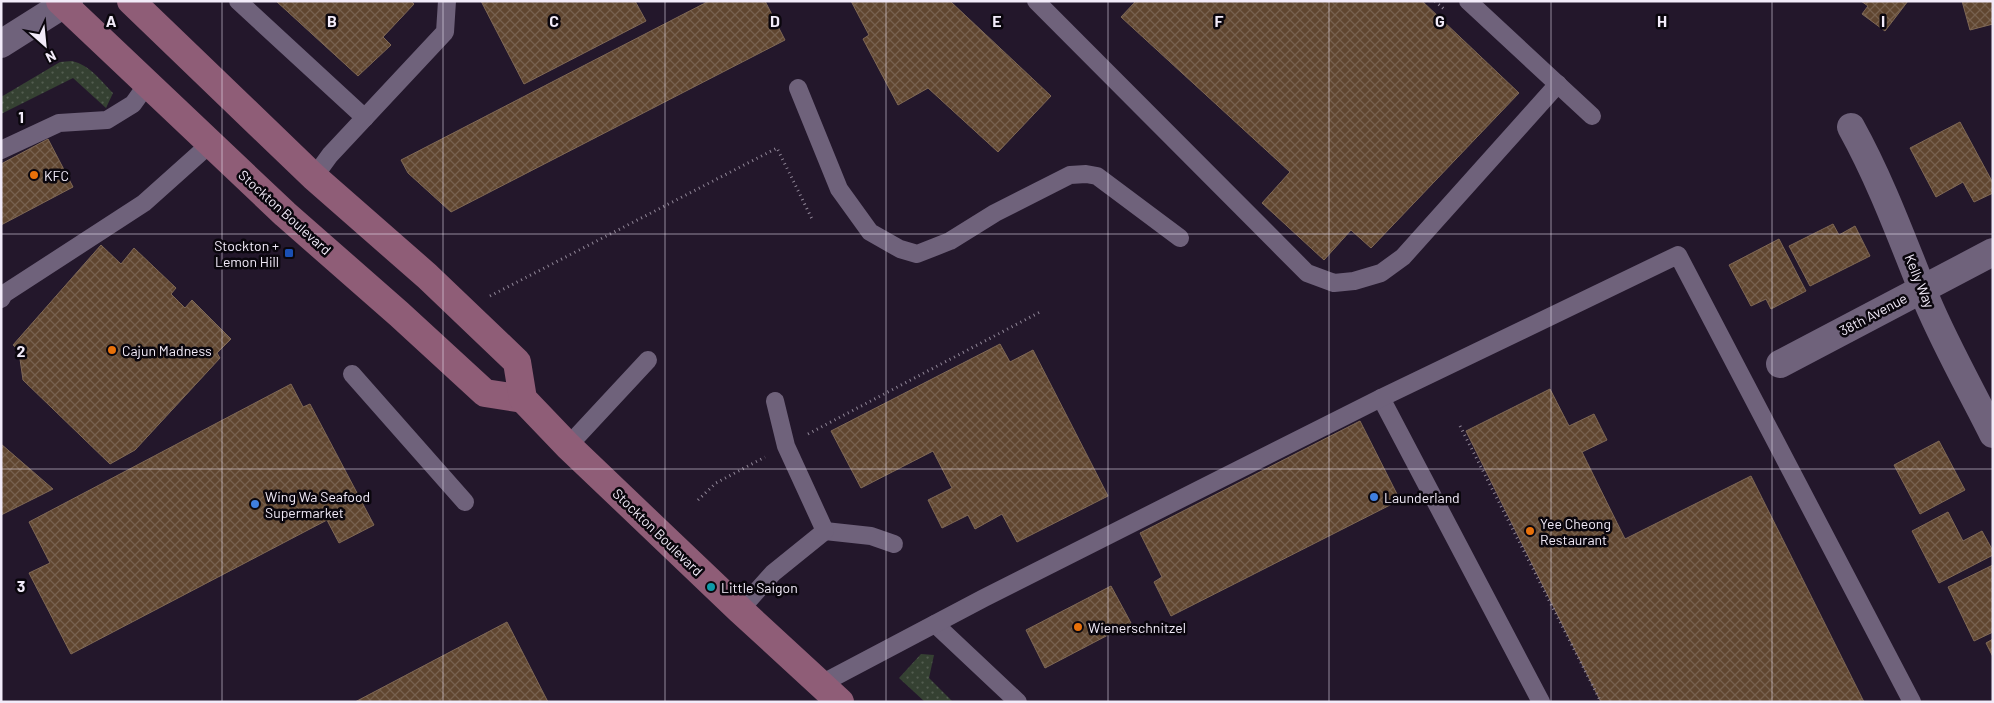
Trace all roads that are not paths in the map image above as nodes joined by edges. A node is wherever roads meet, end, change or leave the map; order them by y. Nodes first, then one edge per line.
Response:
1 (131, 1) edge
2 (238, 1) edge
3 (447, 1) edge
4 (1036, 1) edge
5 (1468, 1) edge
6 (64, 2) edge
7 (1, 44) edge
8 (148, 83) junction
9 (1558, 84) junction
10 (798, 88) dead end
11 (1592, 116) dead end
12 (365, 118) junction
13 (1851, 127) dead end
14 (210, 144) junction
15 (1, 150) edge
16 (314, 177) junction
17 (1180, 238) dead end
18 (1993, 252) edge
19 (1922, 288) junction
20 (2, 294) edge
21 (648, 360) dead end
22 (1780, 364) dead end
23 (352, 374) dead end
24 (1381, 398) junction
25 (523, 399) junction
26 (775, 400) dead end
27 (1993, 434) edge
28 (568, 446) junction
29 (465, 502) dead end
30 (825, 531) junction
31 (894, 544) dead end
32 (740, 610) junction
33 (936, 624) junction
34 (831, 693) edge
35 (1018, 702) edge
36 (1541, 702) edge
37 (1912, 702) edge

1 - 16 main road
2 - 12 lane
3 - 12 lane
4 - 9 lane
5 - 9 lane
6 - 7 street
6 - 8 main road, Stockton Boulevard
8 - 14 main road, Stockton Boulevard
8 - 15 lane
9 - 11 lane
10 - 17 lane
12 - 16 lane
13 - 19 street, Kelly Way
14 - 20 lane
14 - 25 main road, Stockton Boulevard
16 - 25 main road
18 - 19 street, 38th Avenue
19 - 22 street, 38th Avenue
19 - 27 street, Kelly Way
21 - 28 lane
23 - 29 lane
24 - 33 lane
24 - 36 lane
24 - 37 lane
25 - 28 main road, Stockton Boulevard
26 - 30 lane
28 - 32 main road, Stockton Boulevard
30 - 31 lane
30 - 32 lane
32 - 34 main road, Stockton Boulevard
33 - 34 lane
33 - 35 lane

